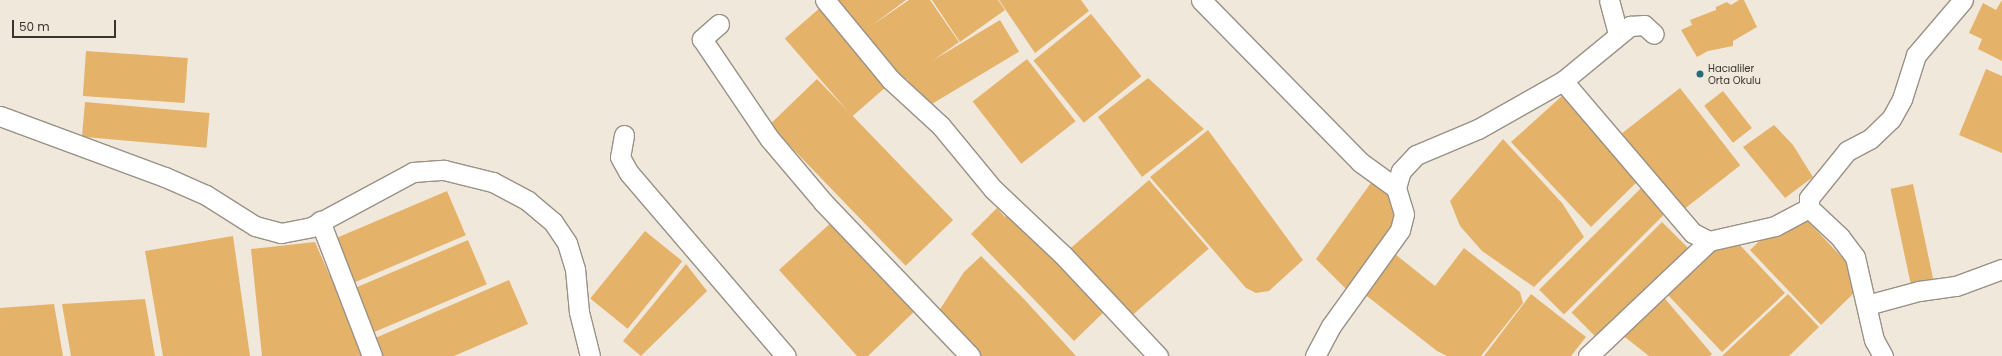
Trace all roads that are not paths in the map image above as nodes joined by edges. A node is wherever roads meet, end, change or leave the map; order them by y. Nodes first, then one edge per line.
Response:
1 (825, 0) edge
2 (1201, 0) edge
3 (1609, 0) edge
4 (1963, 0) edge
5 (719, 24) dead end
6 (1618, 33) junction
7 (1654, 34) dead end
8 (1564, 81) junction
9 (0, 116) edge
10 (624, 135) dead end
11 (1396, 188) junction
12 (1809, 208) junction
13 (320, 221) junction
14 (1709, 241) junction
15 (2002, 269) edge
16 (1867, 305) junction
17 (372, 356) edge
18 (590, 356) edge
19 (786, 356) edge
20 (970, 356) edge
21 (1158, 356) edge
22 (1315, 356) edge
23 (1588, 356) edge
24 (1883, 356) edge

1 - 21 street
2 - 11 street
3 - 6 street
4 - 12 street
5 - 20 street
6 - 7 street
6 - 8 street
8 - 11 street
8 - 14 street
9 - 13 street
10 - 19 street
11 - 22 street
12 - 14 street
12 - 16 street
13 - 17 street
13 - 18 street
14 - 23 street
15 - 16 street
16 - 24 street

